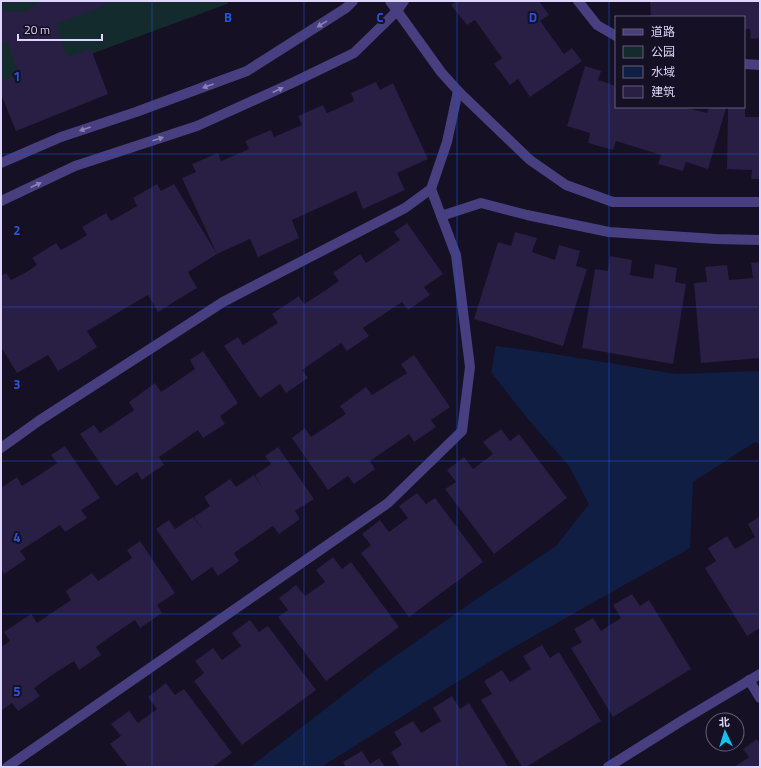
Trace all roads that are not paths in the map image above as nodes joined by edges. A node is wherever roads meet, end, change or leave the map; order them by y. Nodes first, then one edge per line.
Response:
1 (353, 1) edge
2 (390, 1) edge
3 (404, 1) edge
4 (578, 1) edge
5 (397, 11) junction
6 (615, 35) edge
7 (745, 64) edge
8 (760, 64) edge
9 (458, 91) junction
10 (1, 163) edge
11 (431, 189) junction
12 (1, 201) edge
13 (760, 202) edge
14 (441, 216) junction
15 (760, 240) edge
16 (1, 448) edge
17 (760, 674) edge
18 (749, 680) junction
19 (760, 698) edge
20 (7, 767) edge
21 (608, 767) edge

1 -> 10 street
2 - 5 street
3 - 5 street
4 - 6 street
5 - 9 street
12 -> 5 street
7 - 8 street
9 - 11 street
9 - 13 street
11 - 14 street
11 - 16 street
14 - 15 street
14 - 20 street
17 - 18 street
18 - 19 street
18 - 21 street

